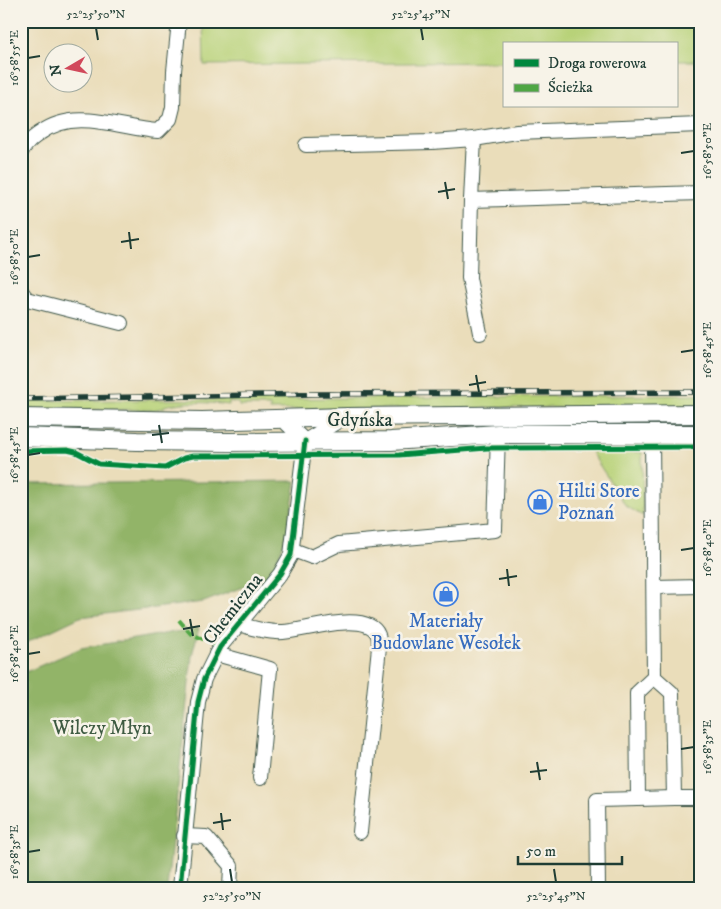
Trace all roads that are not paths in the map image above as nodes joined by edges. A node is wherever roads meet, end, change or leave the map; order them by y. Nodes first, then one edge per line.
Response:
1 (179, 21) edge
2 (700, 125) edge
3 (474, 139) junction
4 (306, 145) dead end
5 (21, 152) edge
6 (700, 193) edge
7 (471, 200) junction
8 (21, 291) edge
9 (121, 323) dead end
10 (480, 333) dead end
11 (700, 414) edge
12 (346, 417) junction
13 (21, 418) edge
14 (282, 419) junction
15 (498, 434) junction
16 (652, 434) junction
17 (700, 434) edge
18 (21, 437) edge
19 (305, 441) junction
20 (293, 550) junction
21 (700, 586) edge
22 (654, 587) junction
23 (238, 624) junction
24 (216, 654) junction
25 (654, 677) junction
26 (260, 778) dead end
27 (674, 798) junction
28 (700, 798) edge
29 (638, 799) junction
30 (360, 832) dead end
31 (184, 836) junction
32 (180, 888) edge
33 (230, 888) edge
34 (598, 888) edge

1 - 5 street
2 - 3 street
3 - 4 street
3 - 7 street
6 - 7 street
7 - 10 street
8 - 9 street
11 - 12 main road, Gdyńska
12 - 14 main road, Gdyńska
12 - 19 street
13 - 14 main road, Gdyńska
14 - 19 street
15 - 16 main road, Gdyńska
15 - 19 main road, Gdyńska
15 - 20 street
16 - 17 main road, Gdyńska
16 - 22 street
18 - 19 main road, Gdyńska
19 - 20 street, Chemiczna
20 - 23 street, Chemiczna
21 - 22 street
22 - 25 street
23 - 24 street, Chemiczna
23 - 30 street
24 - 26 street
24 - 31 street, Chemiczna
25 - 27 street
25 - 29 street
27 - 28 street
27 - 29 street
29 - 34 street
31 - 32 street, Chemiczna
31 - 33 street

